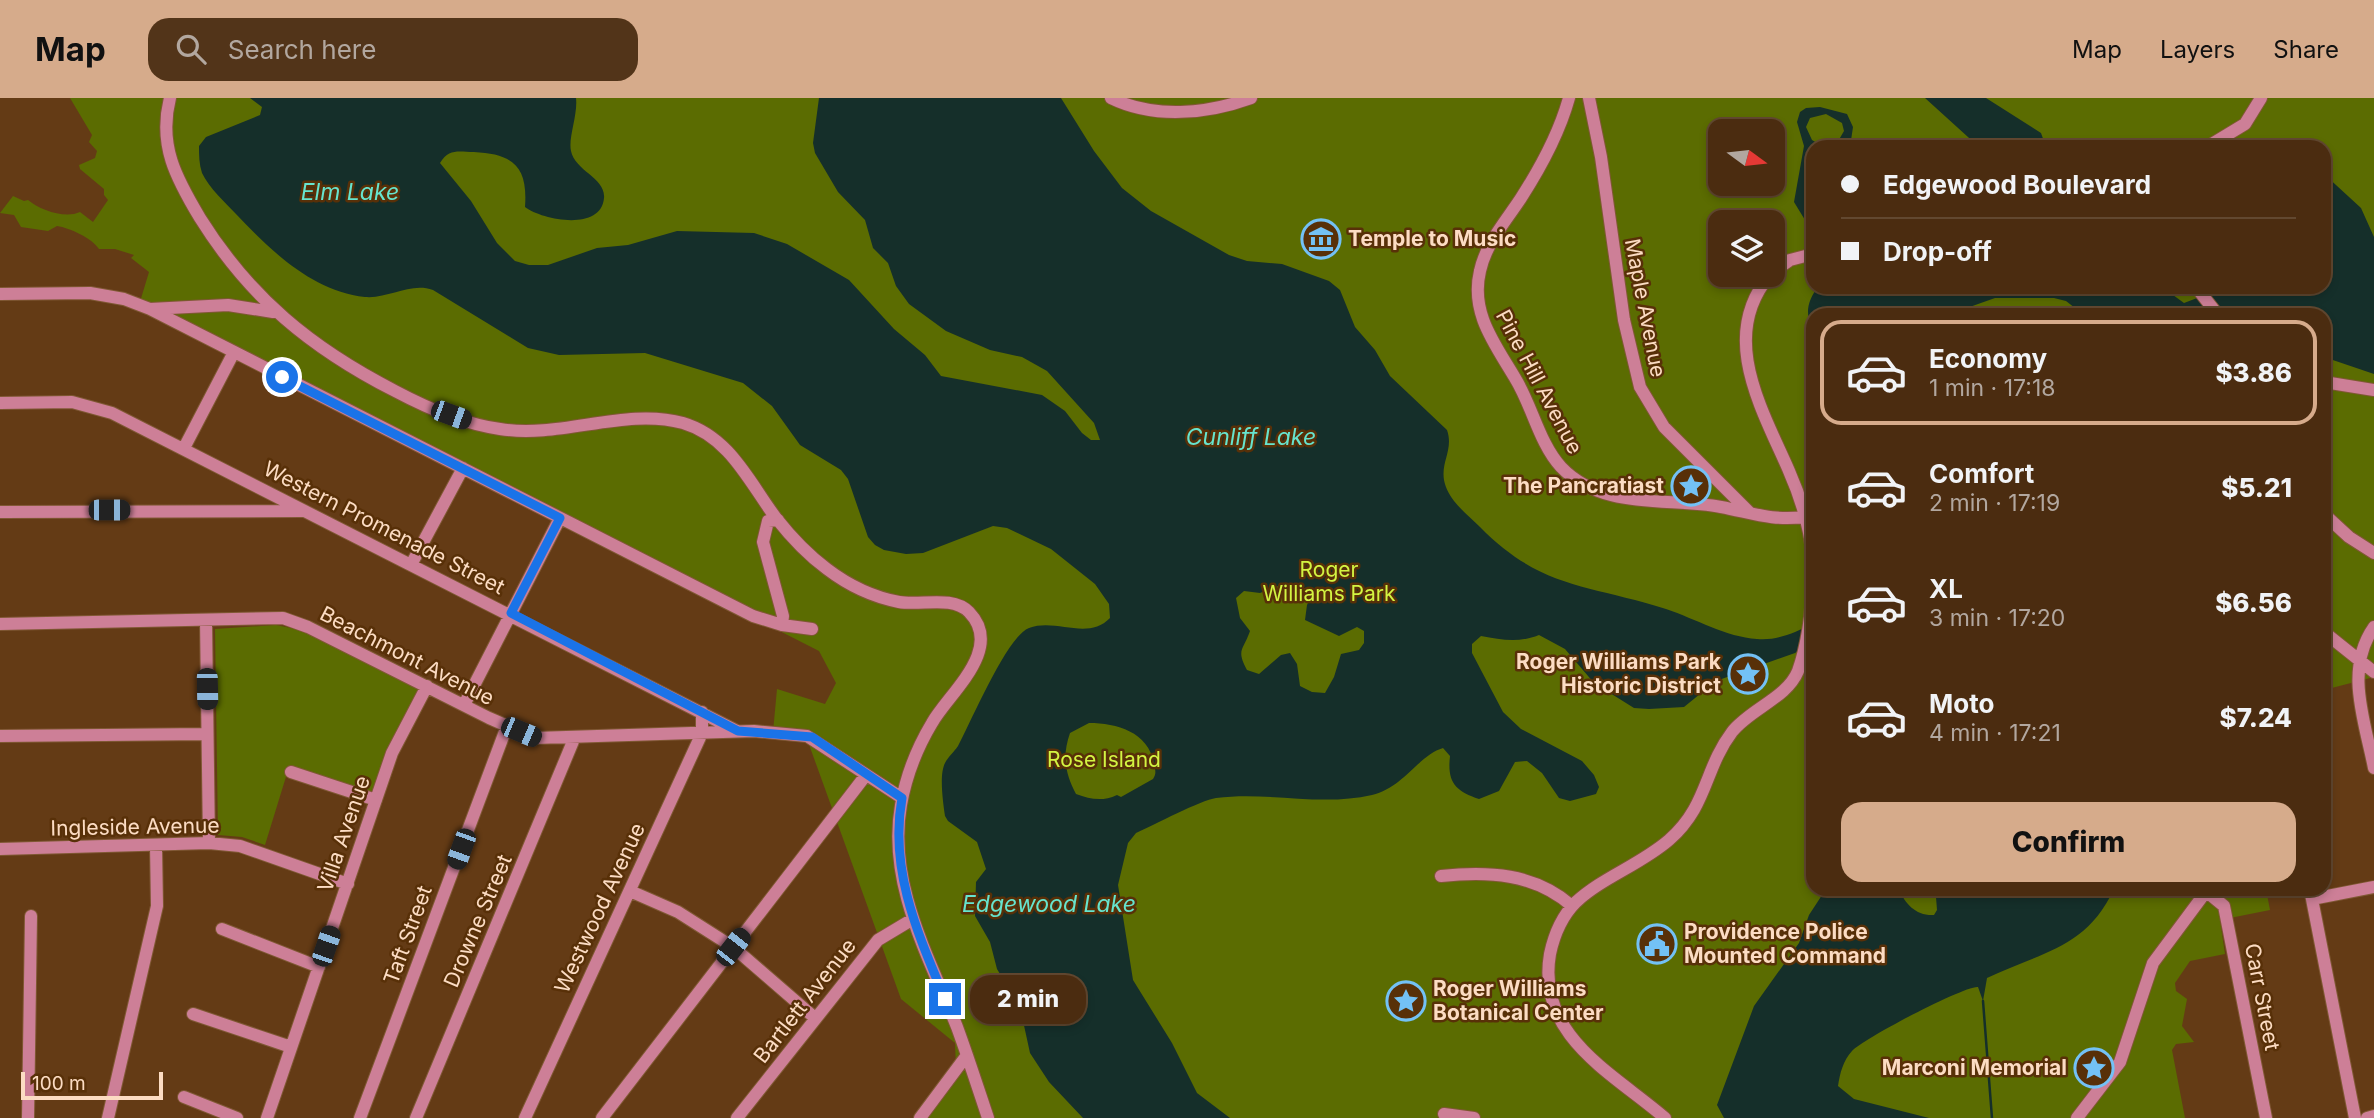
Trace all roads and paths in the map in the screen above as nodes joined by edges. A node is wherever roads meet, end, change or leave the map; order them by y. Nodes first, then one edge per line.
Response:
1 (170, 98) edge
2 (1111, 98) edge
3 (1251, 98) edge
4 (1569, 98) edge
5 (1590, 98) edge
6 (2261, 98) edge
7 (2219, 140) edge
8 (1806, 256) edge
9 (1785, 264) edge
10 (245, 280) junction
11 (1762, 287) edge
12 (0, 294) edge
13 (2201, 294) edge
14 (219, 305) junction
15 (2212, 308) edge
16 (150, 309) junction
17 (279, 315) junction
18 (234, 352) junction
19 (2331, 383) edge
20 (2374, 390) edge
21 (0, 402) edge
22 (184, 448) junction
23 (463, 468) junction
24 (306, 511) junction
25 (0, 512) edge
26 (1752, 515) junction
27 (1804, 517) junction
28 (560, 518) junction
29 (778, 520) junction
30 (2331, 520) edge
31 (1806, 526) edge
32 (2374, 553) edge
33 (412, 564) junction
34 (511, 613) junction
35 (206, 620) junction
36 (0, 624) edge
37 (782, 625) junction
38 (2374, 627) edge
39 (812, 629) dead end
40 (1806, 629) edge
41 (2331, 637) edge
42 (2358, 658) junction
43 (2374, 672) edge
44 (427, 686) junction
45 (464, 705) junction
46 (702, 712) junction
47 (507, 726) junction
48 (738, 731) junction
49 (702, 733) junction
50 (207, 734) junction
51 (0, 736) edge
52 (574, 738) junction
53 (2374, 768) edge
54 (291, 772) dead end
55 (866, 775) junction
56 (902, 798) junction
57 (376, 800) junction
58 (209, 843) junction
59 (156, 846) junction
60 (0, 849) edge
61 (1441, 876) dead end
62 (348, 884) junction
63 (2374, 887) edge
64 (630, 891) junction
65 (2331, 892) edge
66 (2204, 896) edge
67 (2213, 896) edge
68 (2311, 896) edge
69 (1572, 906) junction
70 (30, 916) dead end
71 (913, 919) junction
72 (222, 929) dead end
73 (733, 947) junction
74 (319, 967) junction
75 (193, 1014) dead end
76 (815, 1018) junction
77 (291, 1047) junction
78 (967, 1055) junction
79 (184, 1097) dead end
80 (1444, 1114) dead end
81 (2374, 1116) edge
82 (28, 1118) edge
83 (108, 1118) edge
84 (237, 1118) edge
85 (267, 1118) edge
86 (360, 1118) edge
87 (416, 1118) edge
88 (525, 1118) edge
89 (602, 1118) edge
90 (737, 1118) edge
91 (920, 1118) edge
92 (988, 1118) edge
93 (1474, 1118) edge
94 (1665, 1118) edge
95 (2077, 1118) edge
96 (2266, 1118) edge
97 (2355, 1118) edge
98 (2367, 1118) edge

1 - 10 street
2 - 3 street
4 - 26 street, Pine Hill Avenue
5 - 26 street, Maple Avenue
6 - 7 street
8 - 9 street
10 - 14 street
10 - 17 street
11 - 27 street
12 - 16 street
13 - 15 street
14 - 16 street
14 - 17 street
16 - 18 street
17 - 29 street
18 - 22 street
18 - 23 street
19 - 20 street
21 - 22 street, Western Promenade Street
22 - 24 street, Western Promenade Street
23 - 28 street
23 - 33 street
24 - 25 street
24 - 33 street, Western Promenade Street
26 - 27 street
27 - 31 street
28 - 34 street
28 - 37 street
29 - 37 street
29 - 56 street
30 - 32 street
33 - 34 street, Western Promenade Street
34 - 45 street
34 - 46 street, Western Promenade Street
35 - 36 street, Beachmont Avenue
35 - 44 street, Beachmont Avenue
35 - 50 street
37 - 39 street
38 - 42 street
40 - 69 street
41 - 42 street
42 - 43 street
42 - 53 street
44 - 45 street, Beachmont Avenue
44 - 57 street, Villa Avenue
45 - 47 street, Beachmont Avenue
46 - 48 street, Western Promenade Street
46 - 49 street, Westwood Avenue
47 - 52 street, Beachmont Avenue
47 - 86 street, Taft Street
48 - 49 street, Beachmont Avenue
48 - 55 street, Beachmont Avenue
49 - 52 street, Beachmont Avenue
49 - 64 street, Westwood Avenue
50 - 51 street
50 - 58 street
52 - 87 street, Drowne Street
54 - 57 street
55 - 56 street, Beachmont Avenue
55 - 73 street
56 - 71 street
57 - 62 street, Villa Avenue
58 - 59 street, Ingleside Avenue
58 - 62 street, Ingleside Avenue
59 - 60 street, Ingleside Avenue
59 - 83 street
61 - 69 street
62 - 74 street, Villa Avenue
63 - 65 street
64 - 73 street
64 - 88 street, Westwood Avenue
66 - 95 street
67 - 96 street, Carr Street
68 - 97 street
69 - 94 street
70 - 82 street
71 - 76 street, Bartlett Avenue
71 - 78 street
72 - 74 street
73 - 76 street
73 - 89 street
74 - 77 street, Villa Avenue
75 - 77 street
76 - 90 street, Bartlett Avenue
77 - 85 street, Villa Avenue
78 - 91 street
78 - 92 street
79 - 84 street
80 - 93 street
81 - 98 street

